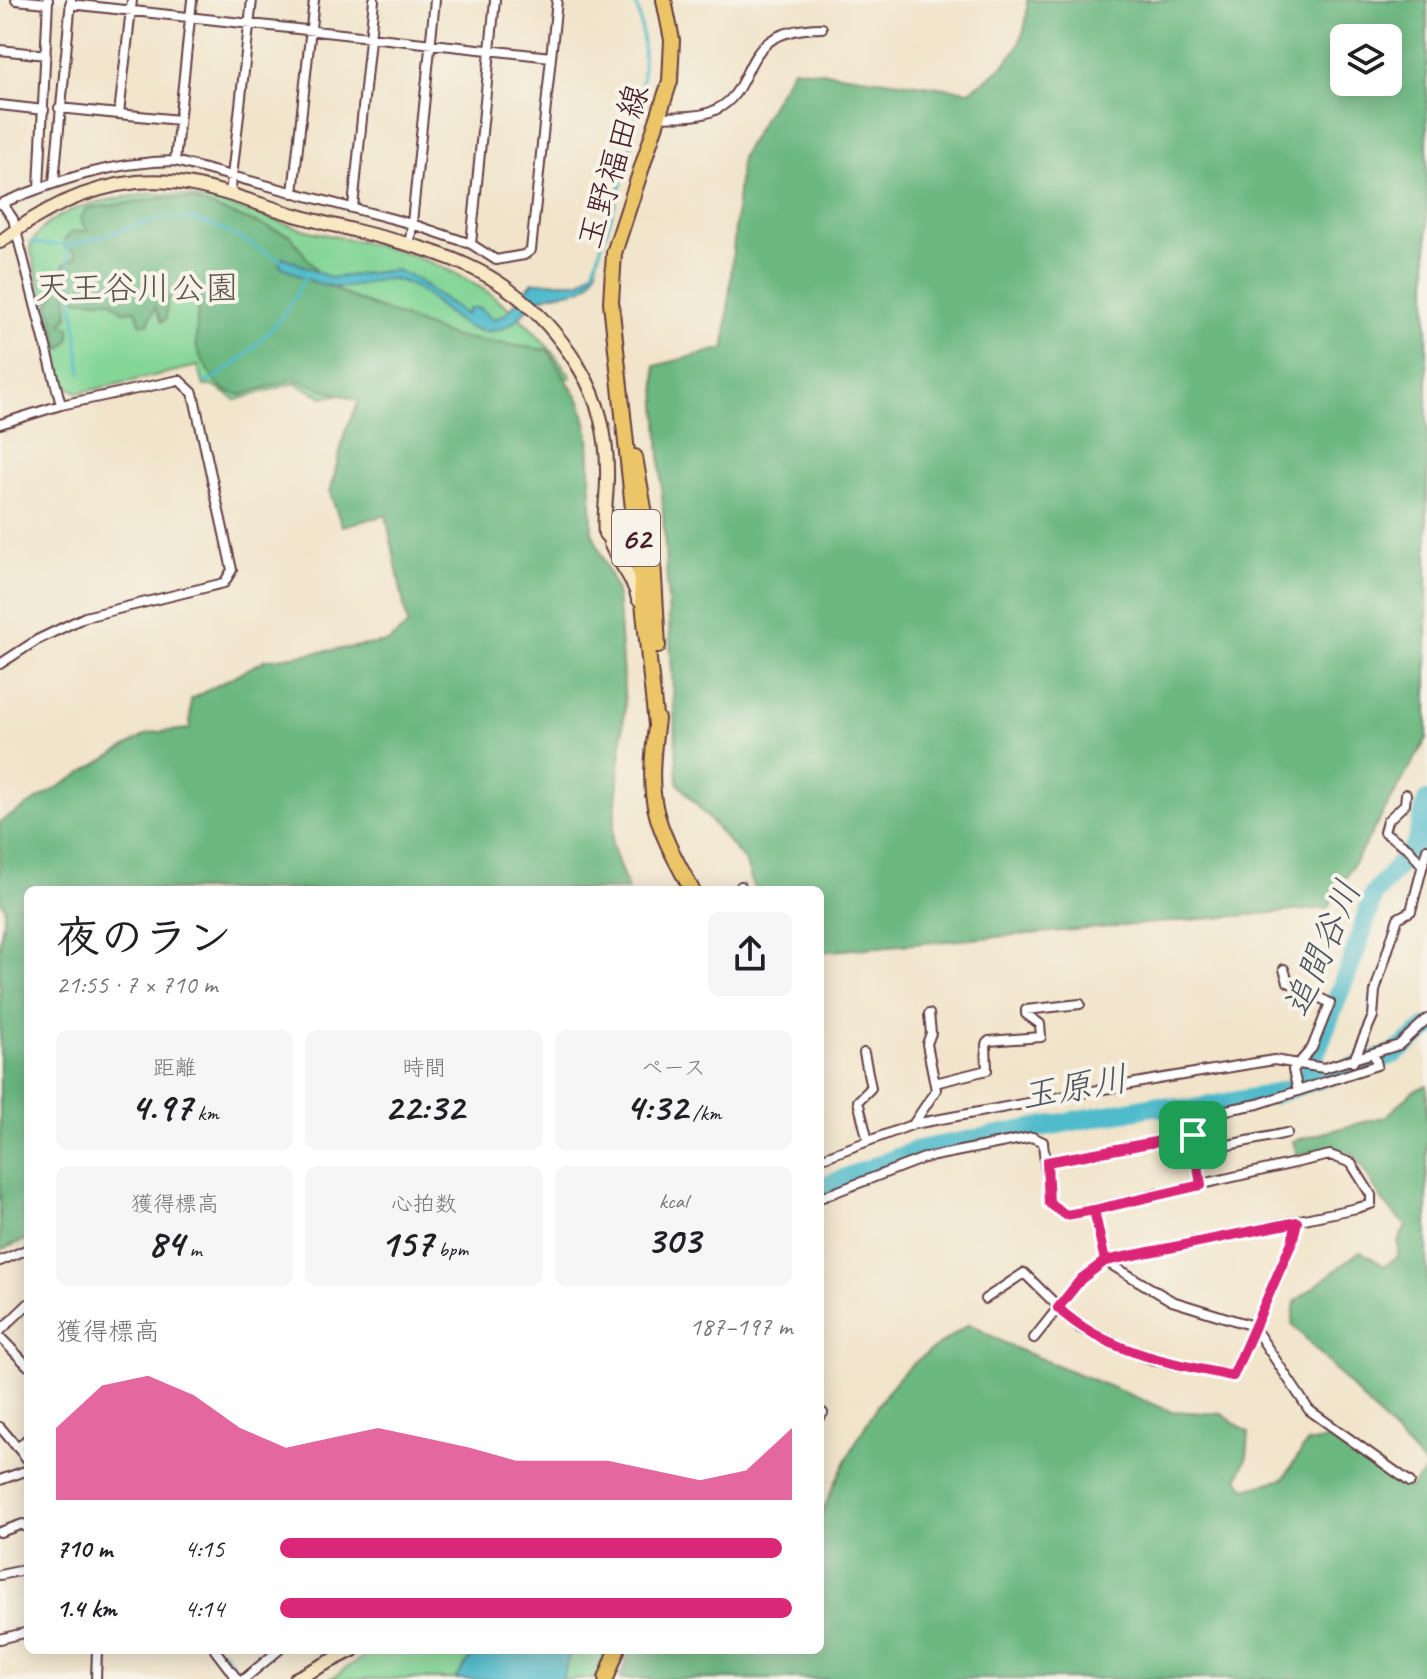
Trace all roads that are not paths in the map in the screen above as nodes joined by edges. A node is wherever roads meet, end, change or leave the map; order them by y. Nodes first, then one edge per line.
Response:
1 (16, 0) edge
2 (132, 0) edge
3 (192, 0) edge
4 (252, 0) edge
5 (314, 0) edge
6 (374, 0) edge
7 (435, 0) edge
8 (495, 0) edge
9 (557, 0) edge
10 (664, 0) edge
11 (48, 1) edge
12 (70, 2) edge
13 (131, 12) junction
14 (190, 19) junction
15 (249, 25) junction
16 (822, 28) dead end
17 (311, 31) junction
18 (370, 38) junction
19 (431, 44) junction
20 (0, 50) edge
21 (490, 50) junction
22 (46, 55) junction
23 (551, 57) junction
24 (0, 105) edge
25 (59, 108) junction
26 (44, 110) junction
27 (119, 114) junction
28 (659, 117) junction
29 (179, 120) junction
30 (175, 161) junction
31 (233, 174) junction
32 (54, 182) junction
33 (39, 188) junction
34 (293, 193) junction
35 (230, 194) junction
36 (1, 203) edge
37 (353, 207) junction
38 (412, 224) junction
39 (16, 230) junction
40 (0, 242) edge
41 (410, 242) junction
42 (471, 244) junction
43 (496, 260) junction
44 (485, 274) junction
45 (61, 405) junction
46 (0, 424) edge
47 (610, 543) junction
48 (644, 545) junction
49 (650, 652) junction
50 (0, 664) edge
51 (656, 725) junction
52 (1406, 794) dead end
53 (1427, 849) edge
54 (1422, 865) junction
55 (690, 886) edge
56 (1284, 969) dead end
57 (1080, 1004) dead end
58 (929, 1014) dead end
59 (1427, 1019) edge
60 (864, 1053) dead end
61 (1374, 1054) junction
62 (1352, 1062) junction
63 (1336, 1066) junction
64 (1304, 1067) junction
65 (1355, 1072) junction
66 (1340, 1077) junction
67 (935, 1083) junction
68 (1296, 1087) junction
69 (914, 1124) junction
70 (1287, 1133) dead end
71 (1193, 1135) junction
72 (868, 1141) junction
73 (1194, 1152) junction
74 (824, 1158) edge
75 (1047, 1162) junction
76 (1201, 1185) junction
77 (824, 1196) edge
78 (1094, 1210) junction
79 (1297, 1222) junction
80 (24, 1252) edge
81 (0, 1261) edge
82 (1105, 1261) junction
83 (985, 1299) dead end
84 (24, 1308) edge
85 (1058, 1308) junction
86 (1253, 1326) junction
87 (0, 1331) edge
88 (0, 1337) edge
89 (1034, 1338) dead end
90 (24, 1362) edge
91 (0, 1428) edge
92 (24, 1442) edge
93 (18, 1448) junction
94 (24, 1455) edge
95 (24, 1471) edge
96 (0, 1480) edge
97 (1410, 1482) dead end
98 (24, 1525) edge
99 (0, 1532) edge
100 (24, 1570) edge
101 (0, 1575) edge
102 (24, 1633) edge
103 (0, 1639) edge
104 (97, 1654) edge
105 (218, 1654) edge
106 (274, 1654) edge
107 (345, 1654) edge
108 (615, 1654) edge
109 (96, 1679) edge
110 (237, 1679) edge
111 (244, 1679) edge
112 (295, 1679) edge
113 (606, 1679) edge

1 - 11 street
2 - 13 street
3 - 14 street
4 - 15 street
5 - 17 street
6 - 18 street
7 - 19 street
8 - 21 street
9 - 23 street
10 - 28 main road, 玉野福田線 / 62
11 - 22 street
12 - 13 street
12 - 25 street
13 - 14 street
13 - 27 street
14 - 15 street
14 - 29 street
15 - 17 street
15 - 31 street
16 - 28 street
17 - 18 street
17 - 34 street
18 - 19 street
18 - 37 street
19 - 21 street
19 - 38 street
20 - 22 street
21 - 23 street
21 - 42 street
22 - 26 street
23 - 43 street
24 - 26 street
25 - 27 street
25 - 32 street
26 - 33 street
27 - 29 street
28 - 48 main road, 玉野福田線 / 62
29 - 30 street
30 - 31 street
30 - 32 street
31 - 34 street
31 - 35 street
32 - 33 street
33 - 36 street
34 - 37 street
35 - 39 street
35 - 41 street
36 - 39 street
37 - 38 street
38 - 41 street
38 - 42 street
39 - 40 street
39 - 45 street
41 - 44 street
42 - 43 street
43 - 44 street
44 - 47 street
45 - 46 street
45 - 50 street
47 - 48 street
47 - 49 street
48 - 49 main road, 玉野福田線 / 62
48 - 51 main road, 玉野福田線 / 62
49 - 51 main road, 玉野福田線 / 62
51 - 55 main road, 玉野福田線 / 62
52 - 54 street
53 - 54 street
54 - 62 street
56 - 64 street
57 - 67 street
58 - 67 street
59 - 61 street
60 - 72 street
61 - 62 street
61 - 65 street
62 - 63 street
62 - 65 street
63 - 64 street
63 - 66 street
64 - 68 street
64 - 69 street
65 - 66 street
66 - 68 street
67 - 69 street
68 - 71 street
69 - 72 street
70 - 73 street
71 - 73 street
71 - 75 street
72 - 74 street
73 - 76 street
75 - 77 street
75 - 78 street
76 - 78 street
76 - 79 street
78 - 82 street
79 - 82 street
79 - 86 street
80 - 81 street
82 - 85 street
82 - 86 street
83 - 85 street
84 - 87 street
85 - 86 street
85 - 89 street
86 - 97 street
88 - 90 street
91 - 93 street
92 - 93 street
93 - 94 street
95 - 96 street
98 - 99 street
100 - 101 street
102 - 103 street
104 - 109 street
105 - 110 street
106 - 111 street
107 - 112 street
108 - 113 main road

